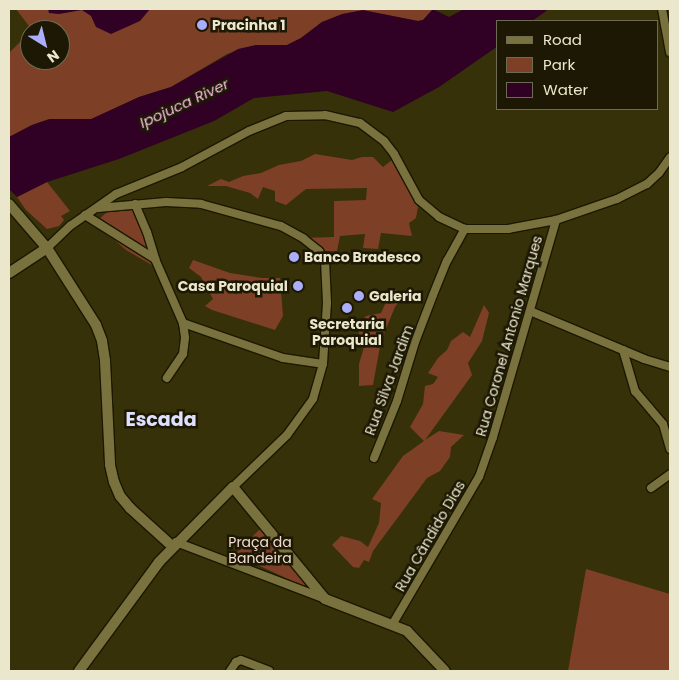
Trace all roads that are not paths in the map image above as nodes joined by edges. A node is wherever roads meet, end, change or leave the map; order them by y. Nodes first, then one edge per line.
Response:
1 (662, 9) edge
2 (670, 52) edge
3 (670, 157) edge
4 (135, 204) junction
5 (11, 207) edge
6 (94, 209) junction
7 (85, 215) junction
8 (556, 220) junction
9 (465, 230) junction
10 (47, 248) junction
11 (155, 259) junction
12 (9, 273) edge
13 (530, 311) junction
14 (183, 323) junction
15 (622, 350) junction
16 (323, 364) junction
17 (670, 367) edge
18 (167, 378) dead end
19 (670, 449) edge
20 (374, 458) dead end
21 (486, 458) joint
22 (670, 474) edge
23 (233, 487) junction
24 (652, 488) dead end
25 (174, 544) junction
26 (325, 599) junction
27 (392, 624) junction
28 (79, 671) edge
29 (230, 671) edge
30 (269, 671) edge
31 (445, 671) edge

1 - 2 street
3 - 8 street
4 - 6 street
4 - 11 street
4 - 16 street
5 - 10 street
6 - 7 street
6 - 9 street
7 - 10 street
7 - 11 street
8 - 9 street
8 - 13 street, Rua Coronel Antonio Marques
9 - 20 street, Rua Silva Jardim
10 - 12 street
10 - 25 street
11 - 14 street
13 - 15 street
13 - 21 street, Rua Coronel Antonio Marques
14 - 16 street
14 - 18 street
15 - 17 street
15 - 19 street
16 - 23 street
21 - 27 street, Rua Cândido Dias
22 - 24 street
23 - 25 street
23 - 26 street
25 - 26 street
25 - 28 street
26 - 27 street
27 - 31 street
29 - 30 street

